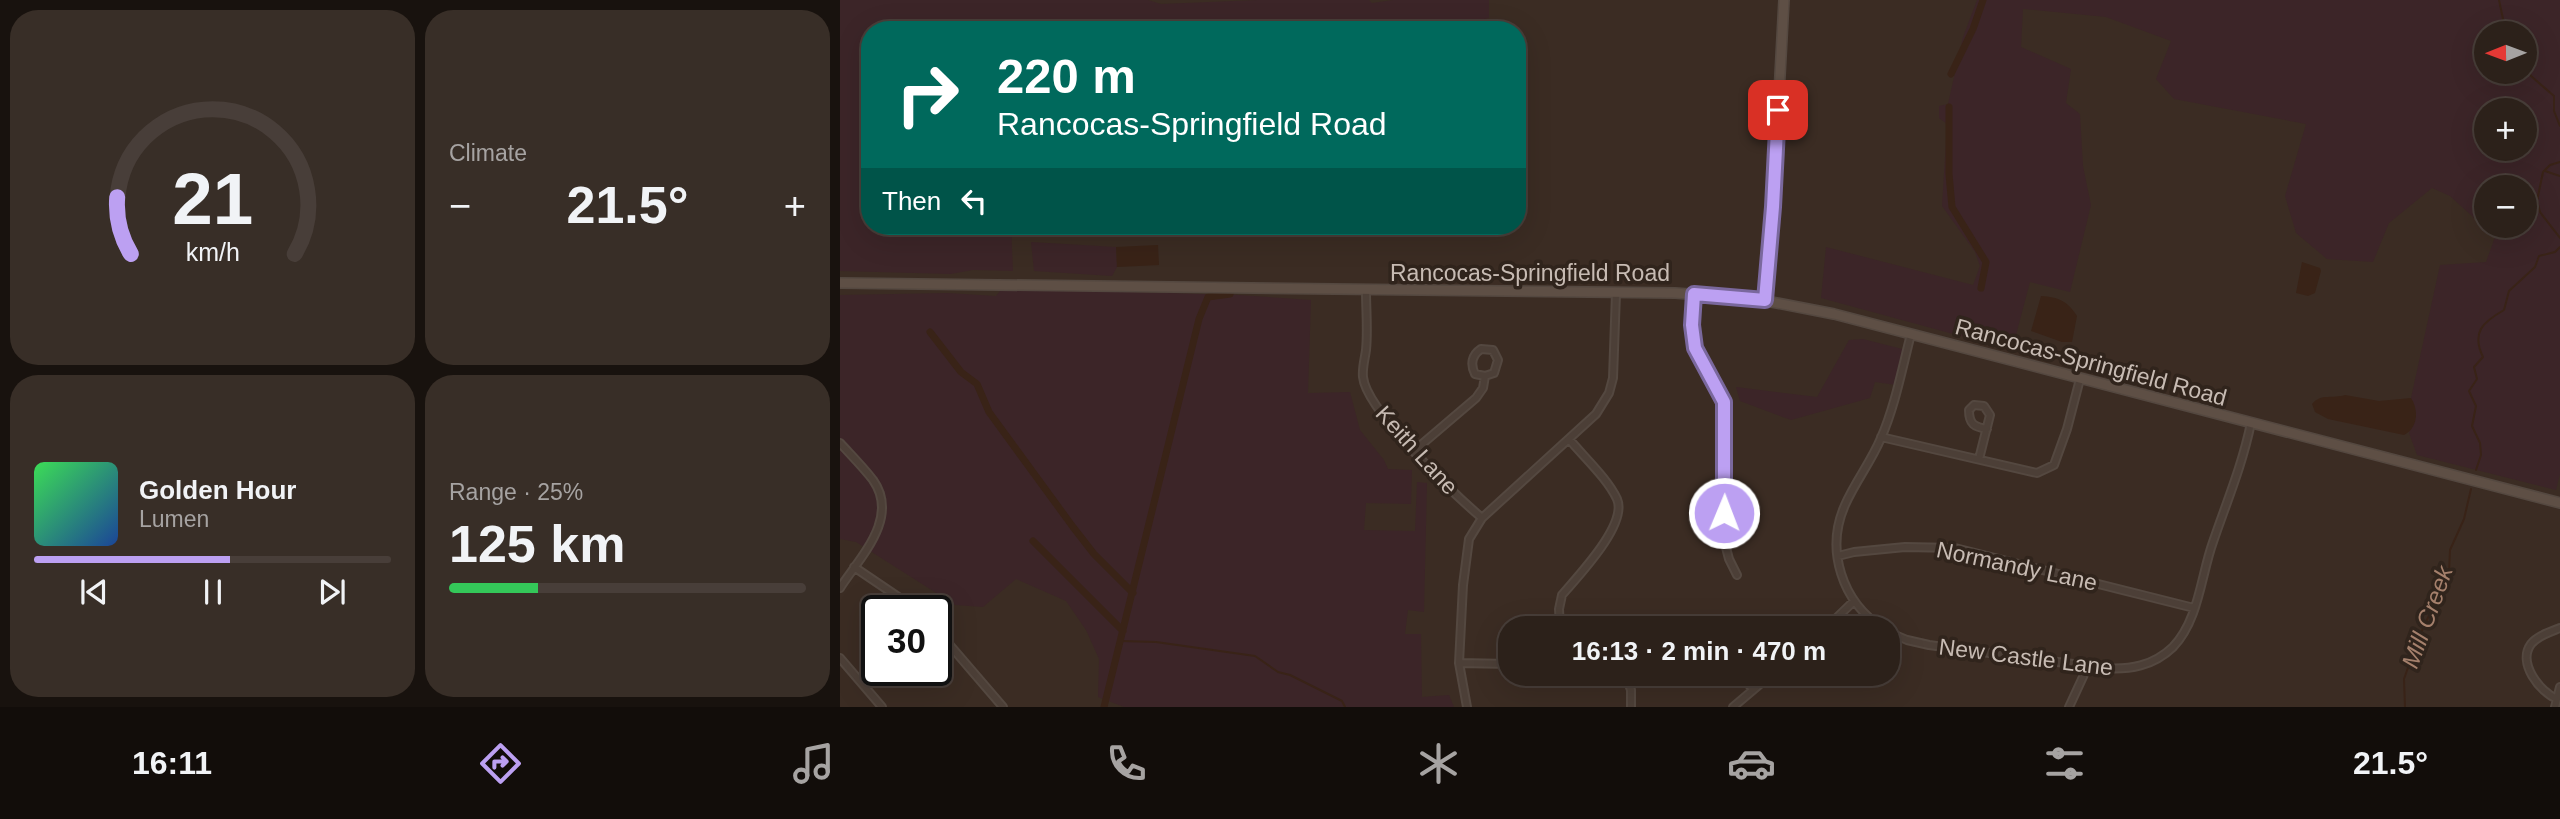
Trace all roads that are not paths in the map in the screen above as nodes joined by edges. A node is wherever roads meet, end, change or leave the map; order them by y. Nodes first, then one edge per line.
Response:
1 (1784, 0) edge
2 (840, 282) edge
3 (1366, 291) junction
4 (1616, 293) junction
5 (1694, 294) junction
6 (1765, 300) junction
7 (1911, 334) junction
8 (1485, 376) junction
9 (2080, 379) junction
10 (2251, 423) junction
11 (1987, 429) dead end
12 (1881, 437) junction
13 (1569, 439) junction
14 (840, 443) edge
15 (1415, 450) junction
16 (1979, 459) junction
17 (2560, 503) edge
18 (1482, 518) junction
19 (1838, 556) junction
20 (854, 567) junction
21 (1737, 575) dead end
22 (840, 588) edge
23 (895, 595) edge
24 (1853, 602) junction
25 (2194, 608) junction
26 (1559, 616) edge
27 (1838, 616) edge
28 (1866, 616) edge
29 (2560, 628) edge
30 (1900, 636) edge
31 (952, 648) edge
32 (840, 658) edge
33 (1459, 663) junction
34 (1498, 664) edge
35 (2088, 666) junction
36 (1630, 686) edge
37 (1750, 686) edge
38 (1758, 686) edge
39 (2560, 687) edge
40 (1753, 690) junction
41 (2556, 703) edge
42 (882, 707) edge
43 (1003, 707) edge
44 (1467, 707) edge
45 (1631, 707) edge
46 (1732, 707) edge
47 (2069, 707) edge

1 - 6 main road
2 - 3 main road, Rancocas-Springfield Road
3 - 4 main road, Rancocas-Springfield Road
3 - 15 street, Keith Lane
4 - 5 main road, Rancocas-Springfield Road
4 - 13 street
5 - 6 main road, Rancocas-Springfield Road
5 - 21 street
6 - 7 main road, Rancocas-Springfield Road
7 - 9 main road, Rancocas-Springfield Road
7 - 12 street
8 - 8 street
8 - 15 street
9 - 10 main road, Rancocas-Springfield Road
9 - 16 street
10 - 17 main road, Rancocas-Springfield Road
10 - 25 street, New Castle Lane
11 - 16 street
12 - 16 street
12 - 19 street
13 - 18 street
13 - 26 street
14 - 20 street
15 - 18 street, Keith Lane
18 - 33 street
19 - 24 street
19 - 25 street, Normandy Lane
20 - 22 street
20 - 23 street
24 - 27 street
24 - 28 street
25 - 35 street, New Castle Lane
29 - 41 street
30 - 35 street, New Castle Lane
31 - 43 street
32 - 42 street
33 - 34 street
33 - 44 street
35 - 47 street
36 - 45 street
37 - 40 street
38 - 40 street
39 - 41 street
40 - 46 street

